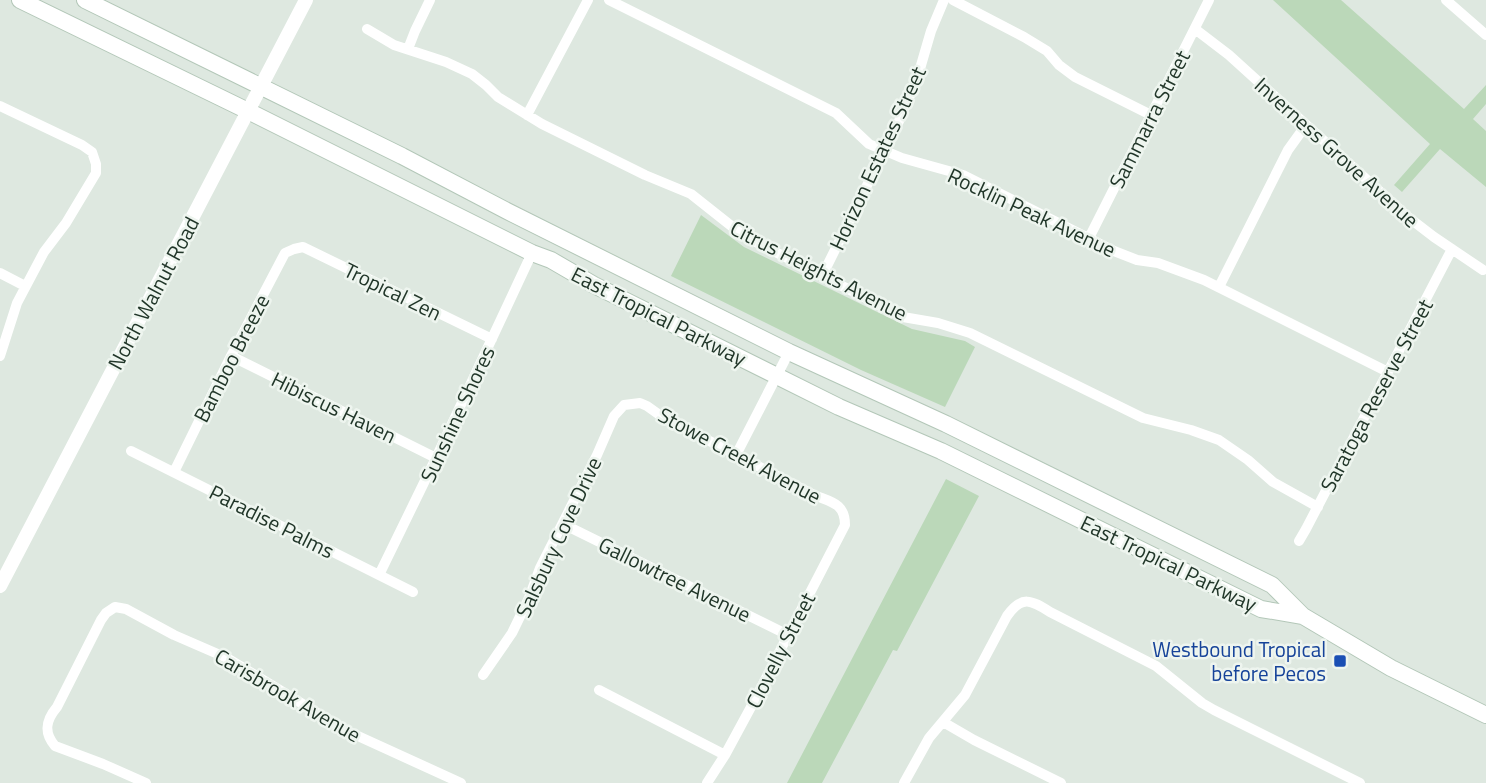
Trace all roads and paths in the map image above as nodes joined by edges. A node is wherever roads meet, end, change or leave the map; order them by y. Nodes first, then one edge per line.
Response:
1 (20, 0) edge
2 (85, 0) edge
3 (306, 0) edge
4 (430, 0) edge
5 (588, 0) edge
6 (609, 0) edge
7 (944, 0) edge
8 (953, 0) edge
9 (1209, 0) edge
10 (1446, 0) edge
11 (367, 29) dead end
12 (1195, 29) junction
13 (1486, 35) edge
14 (408, 49) junction
15 (261, 86) junction
16 (0, 106) edge
17 (248, 111) junction
18 (527, 115) junction
19 (1151, 115) junction
20 (1306, 125) junction
21 (884, 151) junction
22 (1089, 238) junction
23 (294, 249) joint
24 (1452, 249) junction
25 (533, 253) junction
26 (1483, 270) dead end
27 (0, 274) edge
28 (822, 276) junction
29 (25, 286) junction
30 (1219, 287) junction
31 (492, 339) junction
32 (789, 352) junction
33 (0, 356) edge
34 (231, 356) junction
35 (1388, 372) junction
36 (777, 376) junction
37 (632, 403) joint
38 (131, 451) dead end
39 (736, 455) junction
40 (436, 458) junction
41 (174, 472) junction
42 (1318, 506) junction
43 (844, 514) joint
44 (563, 524) junction
45 (1298, 541) dead end
46 (379, 575) junction
47 (0, 586) edge
48 (413, 593) dead end
49 (1303, 616) junction
50 (788, 635) junction
51 (483, 675) dead end
52 (599, 690) dead end
53 (1486, 715) edge
54 (943, 722) junction
55 (725, 755) junction
56 (146, 783) edge
57 (461, 783) edge
58 (707, 783) edge
59 (904, 783) edge
60 (1061, 783) edge
61 (1360, 783) edge

1 - 17 main road, East Tropical Parkway
2 - 15 main road, East Tropical Parkway
3 - 15 street, North Walnut Road
4 - 14 street
5 - 18 street
6 - 21 street, Rocklin Peak Avenue
7 - 21 street, Horizon Estates Street
8 - 19 street
9 - 12 street, Sammarra Street
10 - 13 street
11 - 14 street, Citrus Heights Avenue
12 - 19 street, Sammarra Street
12 - 20 street, Inverness Grove Avenue
14 - 18 street, Citrus Heights Avenue
15 - 17 street, North Walnut Road
15 - 32 main road, East Tropical Parkway
16 - 29 street
17 - 25 main road, East Tropical Parkway
17 - 47 street, North Walnut Road
18 - 28 street, Citrus Heights Avenue
19 - 22 street, Sammarra Street
20 - 24 street, Inverness Grove Avenue
20 - 30 street
21 - 22 street, Rocklin Peak Avenue
21 - 28 street, Horizon Estates Street
22 - 30 street, Rocklin Peak Avenue
23 - 31 street, Tropical Zen
23 - 34 street, Bamboo Breeze
24 - 26 street, Inverness Grove Avenue
24 - 35 street, Saratoga Reserve Street
25 - 31 street, Sunshine Shores
25 - 36 main road, East Tropical Parkway
27 - 29 street
28 - 42 street, Citrus Heights Avenue
29 - 33 street
30 - 35 street, Rocklin Peak Avenue
31 - 40 street, Sunshine Shores
32 - 36 street
32 - 49 main road, East Tropical Parkway
34 - 40 street, Hibiscus Haven
34 - 41 street, Bamboo Breeze
35 - 42 street, Saratoga Reserve Street
36 - 39 street
36 - 49 main road, East Tropical Parkway
37 - 39 street, Stowe Creek Avenue
37 - 44 street, Salsbury Cove Drive
38 - 41 street, Paradise Palms
39 - 43 street, Stowe Creek Avenue
40 - 46 street, Sunshine Shores
41 - 46 street, Paradise Palms
42 - 45 street, Saratoga Reserve Street
43 - 50 street, Clovelly Street
44 - 50 street, Gallowtree Avenue
44 - 51 street, Salsbury Cove Drive
46 - 48 street, Paradise Palms
49 - 53 main road, East Tropical Parkway
50 - 55 street, Clovelly Street
52 - 55 street
54 - 59 street
54 - 60 street
54 - 61 street
55 - 58 street, Clovelly Street
56 - 57 street, Carisbrook Avenue

